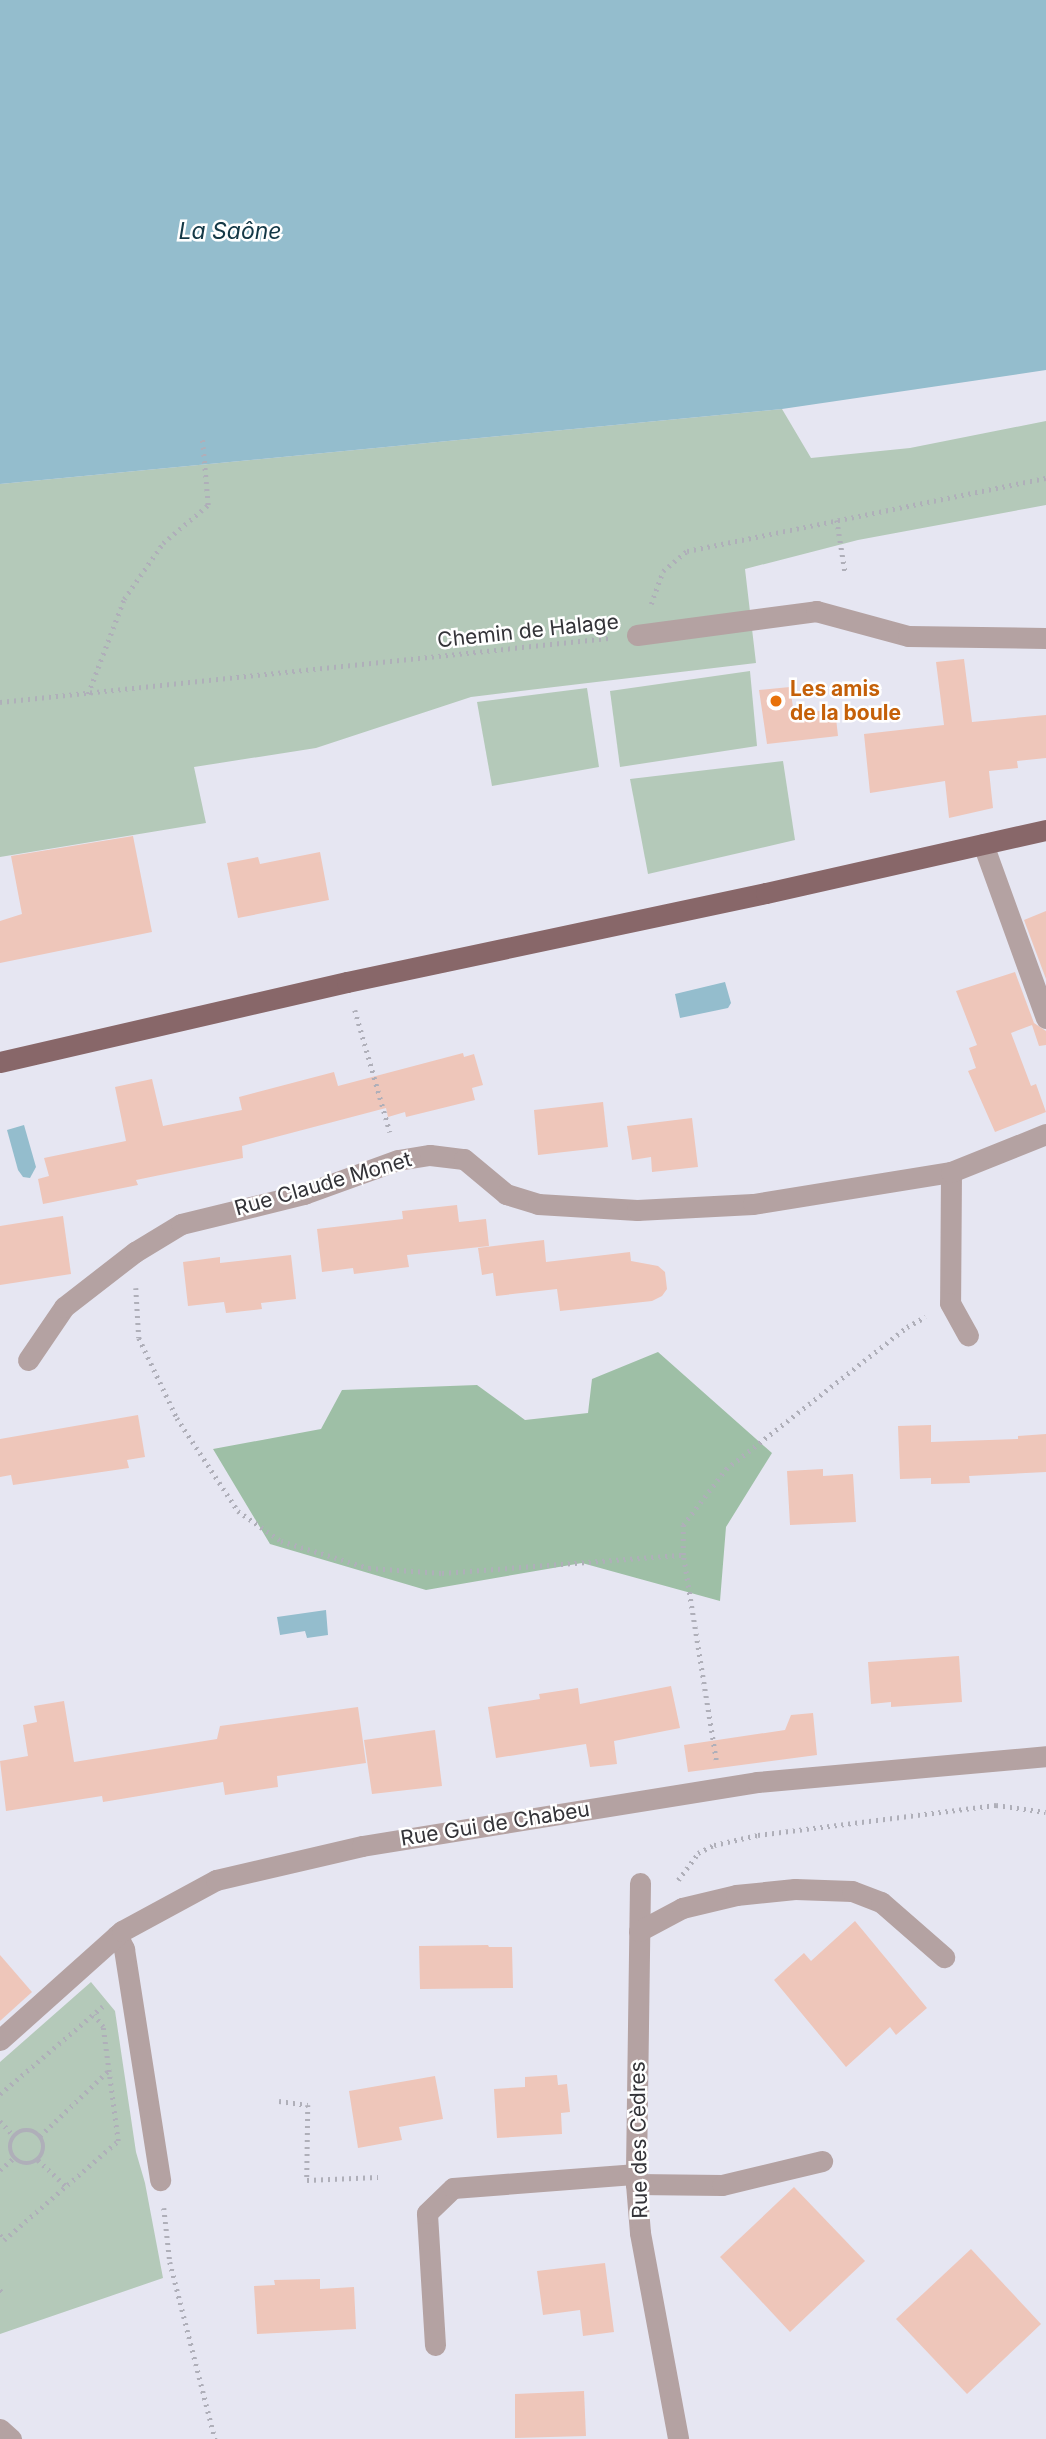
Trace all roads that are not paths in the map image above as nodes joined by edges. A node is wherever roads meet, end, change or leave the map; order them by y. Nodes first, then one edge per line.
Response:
1 (637, 635) road end
2 (1046, 638) edge
3 (1046, 830) edge
4 (983, 844) junction
5 (1046, 1018) edge
6 (0, 1062) edge
7 (1046, 1134) edge
8 (951, 1172) junction
9 (968, 1335) dead end
10 (28, 1360) dead end
11 (1046, 1756) edge
12 (640, 1883) dead end
13 (639, 1931) junction
14 (117, 1935) junction
15 (944, 1957) dead end
16 (0, 2040) edge
17 (822, 2161) dead end
18 (636, 2179) junction
19 (160, 2180) road end
20 (435, 2345) dead end
21 (0, 2429) edge
22 (11, 2439) edge
23 (678, 2439) edge

1 - 2 street
3 - 4 main road
4 - 5 street
4 - 6 main road
7 - 8 street, Rue Claude Monet
8 - 9 street
8 - 10 street, Rue Claude Monet
11 - 14 street, Rue Gui de Chabeu
12 - 13 street, Rue des Cèdres
13 - 15 street
13 - 18 street, Rue des Cèdres
14 - 16 street, Rue Gui de Chabeu
14 - 19 street
17 - 18 street
18 - 20 street
18 - 23 street, Rue des Cèdres
21 - 22 street

